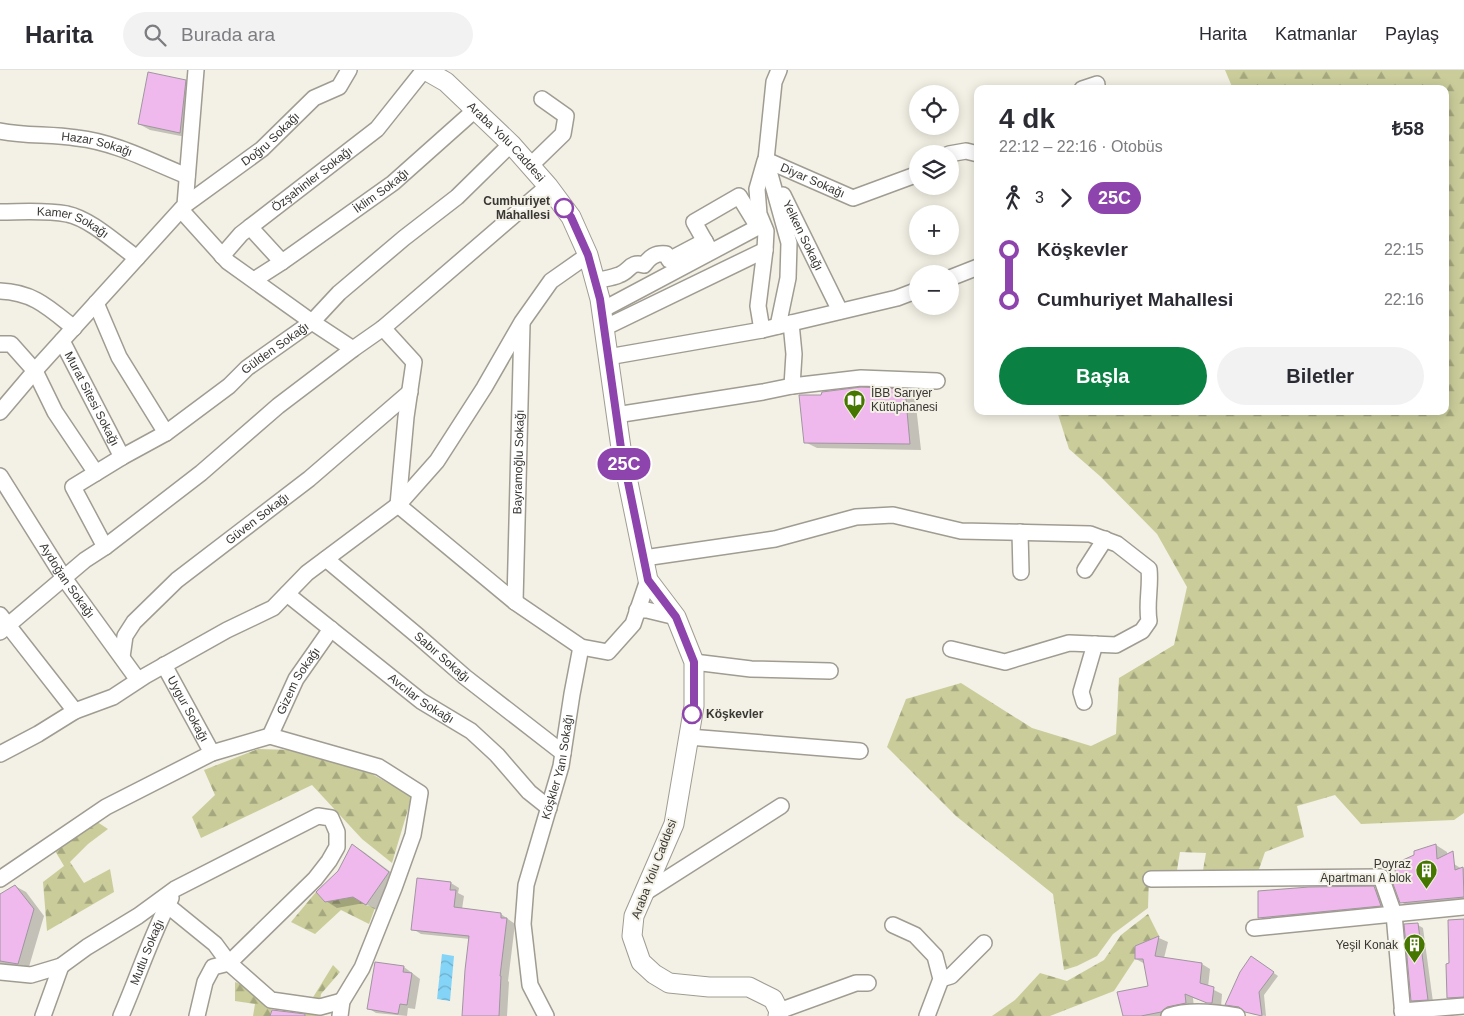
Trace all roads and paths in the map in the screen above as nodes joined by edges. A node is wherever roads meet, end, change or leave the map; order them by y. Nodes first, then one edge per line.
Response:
1 (196, 70) edge
2 (349, 70) edge
3 (424, 70) edge
4 (779, 70) edge
5 (1097, 84) dead end
6 (1094, 85) edge
7 (542, 99) dead end
8 (476, 110) junction
9 (0, 130) edge
10 (511, 144) junction
11 (959, 152) edge
12 (974, 153) edge
13 (766, 160) junction
14 (530, 166) junction
15 (187, 176) junction
16 (909, 177) edge
17 (548, 186) junction
18 (183, 208) junction
19 (0, 212) edge
20 (250, 227) junction
21 (766, 250) junction
22 (588, 255) junction
23 (222, 256) junction
24 (137, 258) junction
25 (282, 262) junction
26 (974, 269) edge
27 (959, 275) edge
28 (254, 280) junction
29 (595, 281) junction
30 (0, 291) edge
31 (909, 293) edge
32 (96, 303) junction
33 (840, 311) junction
34 (603, 319) junction
35 (312, 322) junction
36 (522, 322) junction
37 (784, 324) junction
38 (74, 328) junction
39 (383, 328) junction
40 (762, 330) junction
41 (62, 340) junction
42 (0, 344) edge
43 (353, 349) junction
44 (608, 357) junction
45 (35, 371) junction
46 (937, 382) dead end
47 (792, 386) junction
48 (410, 392) junction
49 (0, 412) edge
50 (616, 416) junction
51 (166, 433) junction
52 (122, 457) junction
53 (96, 473) junction
54 (0, 476) edge
55 (398, 505) junction
56 (1020, 532) junction
57 (1105, 539) junction
58 (105, 546) junction
59 (644, 558) junction
60 (326, 559) junction
61 (1085, 570) dead end
62 (1022, 572) dead end
63 (64, 578) junction
64 (648, 580) junction
65 (287, 594) junction
66 (515, 602) junction
67 (638, 610) junction
68 (676, 617) junction
69 (3, 624) edge
70 (331, 629) junction
71 (1095, 644) junction
72 (581, 648) junction
73 (951, 649) dead end
74 (122, 657) junction
75 (694, 662) junction
76 (164, 665) junction
77 (830, 671) dead end
78 (138, 680) junction
79 (1084, 702) dead end
80 (75, 711) junction
81 (270, 736) junction
82 (688, 737) junction
83 (860, 751) dead end
84 (212, 753) junction
85 (563, 753) junction
86 (0, 754) edge
87 (780, 806) dead end
88 (548, 808) junction
89 (0, 879) edge
90 (1151, 879) dead end
91 (175, 889) junction
92 (643, 894) junction
93 (167, 905) junction
94 (1464, 907) edge
95 (1394, 914) junction
96 (893, 925) dead end
97 (1254, 928) dead end
98 (984, 942) dead end
99 (229, 963) junction
100 (61, 966) junction
101 (0, 972) edge
102 (941, 979) junction
103 (868, 984) dead end
104 (1464, 1006) edge
105 (341, 1009) edge
106 (778, 1014) edge
107 (1402, 1014) edge
108 (43, 1016) edge
109 (121, 1016) edge
110 (197, 1016) edge
111 (546, 1016) edge
112 (926, 1016) edge
113 (1169, 1016) edge
114 (1237, 1016) edge

1 - 15 street
2 - 18 street, Doğru Sokağı
3 - 8 street, Araba Yolu Caddesi
3 - 20 street, Özşahinler Sokağı
4 - 13 street
5 - 6 street
7 - 14 street
8 - 10 street, Araba Yolu Caddesi
8 - 25 street, İklim Sokağı
9 - 15 street, Hazar Sokağı
10 - 14 street, Araba Yolu Caddesi
10 - 35 street, Gülden Sokağı
11 - 12 street
13 - 16 street, Diyar Sokağı
13 - 21 street
13 - 33 street, Yelken Sokağı
13 - 37 street
14 - 17 street, Araba Yolu Caddesi
15 - 18 street
17 - 22 street, Araba Yolu Caddesi
17 - 39 street
18 - 23 street
18 - 24 street, Doğru Sokağı
19 - 24 street, Kamer Sokağı
20 - 23 street, Özşahinler Sokağı
20 - 25 street
21 - 34 street
21 - 40 street
22 - 29 street, Araba Yolu Caddesi
22 - 36 street
23 - 28 street
24 - 32 street, Doğru Sokağı
25 - 28 street
26 - 27 street
28 - 35 street
29 - 34 street, Araba Yolu Caddesi
29 - 34 street
30 - 38 street
31 - 33 street
32 - 38 street, Doğru Sokağı
32 - 51 street
33 - 37 street
34 - 44 street, Araba Yolu Caddesi
35 - 43 street
35 - 51 street, Gülden Sokağı
36 - 55 street
36 - 66 street, Bayramoğlu Sokağı
37 - 40 street
37 - 47 street
38 - 41 street, Doğru Sokağı
39 - 43 street
39 - 48 street
40 - 44 street
41 - 45 street, Doğru Sokağı
41 - 52 street, Murat Sitesi Sokağı
42 - 45 street
43 - 58 street
44 - 50 street, Araba Yolu Caddesi
45 - 49 street, Doğru Sokağı
45 - 53 street
46 - 47 street
47 - 50 street
48 - 55 street
48 - 74 street, Güven Sokağı
50 - 59 street, Araba Yolu Caddesi
51 - 52 street, Gülden Sokağı
52 - 53 street, Gülden Sokağı
53 - 58 street, Gülden Sokağı
54 - 63 street, Aydoğan Sokağı
55 - 60 street
55 - 66 street
56 - 57 street
56 - 59 street
56 - 62 street
57 - 61 street
57 - 71 street
58 - 63 street
59 - 64 street, Araba Yolu Caddesi
60 - 65 street
60 - 85 street, Sabır Sokağı
63 - 69 street
63 - 74 street, Aydoğan Sokağı
64 - 67 street
64 - 68 street, Araba Yolu Caddesi
65 - 70 street, Avcılar Sokağı
65 - 76 street
66 - 72 street
67 - 68 street
67 - 72 street
68 - 75 street, Araba Yolu Caddesi
69 - 80 street
70 - 81 street, Gizem Sokağı
70 - 88 street, Avcılar Sokağı
71 - 73 street
71 - 79 street
72 - 85 street, Köşkler Yanı Sokağı
74 - 78 street, Aydoğan Sokağı
75 - 77 street
75 - 82 street, Araba Yolu Caddesi
76 - 78 street
76 - 84 street, Uygur Sokağı
78 - 80 street
80 - 86 street
81 - 84 street
81 - 105 street
82 - 83 street
82 - 92 street, Araba Yolu Caddesi
84 - 89 street
85 - 88 street, Köşkler Yanı Sokağı
87 - 92 street
88 - 111 street, Köşkler Yanı Sokağı
90 - 95 street
91 - 93 street, Mutlu Sokağı
91 - 99 street
91 - 100 street
92 - 106 street, Araba Yolu Caddesi
93 - 99 street
93 - 109 street, Mutlu Sokağı
94 - 95 street
95 - 97 street
95 - 107 street
96 - 102 street
98 - 102 street
99 - 105 street
99 - 110 street
100 - 101 street
100 - 108 street
102 - 112 street
103 - 106 street
104 - 107 street
113 - 114 street

